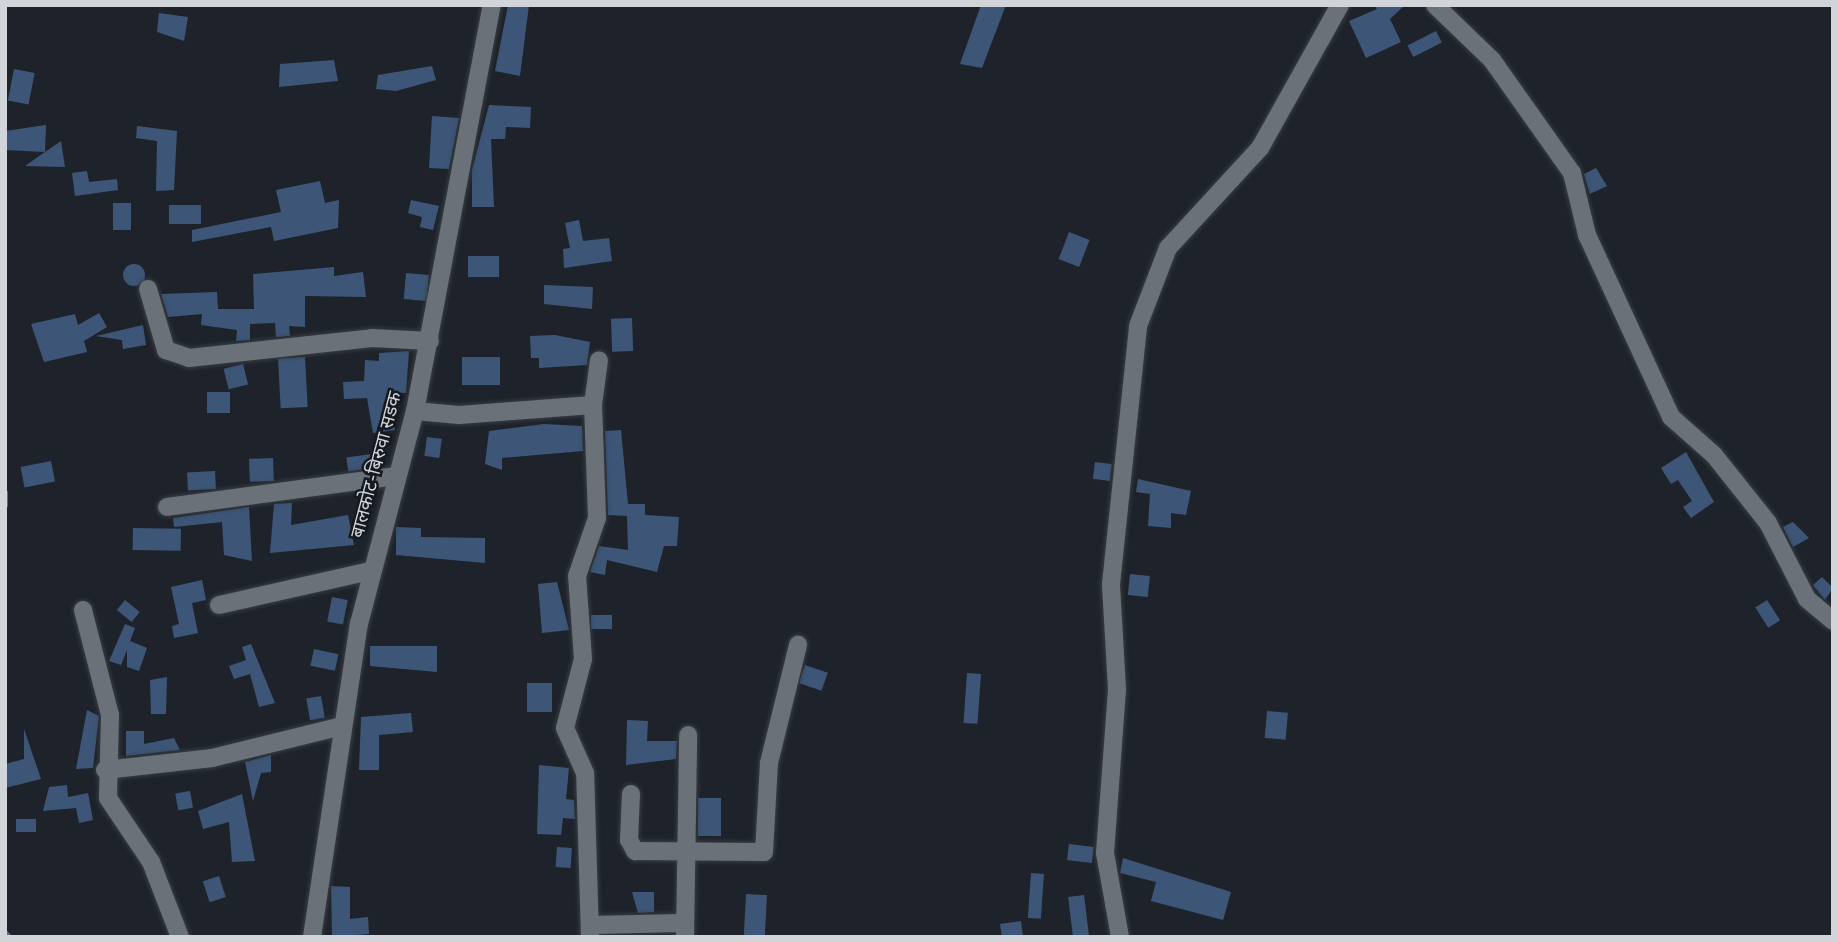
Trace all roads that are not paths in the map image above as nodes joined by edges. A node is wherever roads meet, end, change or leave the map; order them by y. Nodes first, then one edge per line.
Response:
1 (492, 5) edge
2 (1340, 5) edge
3 (1435, 5) edge
4 (148, 289) dead end
5 (430, 341) junction
6 (599, 360) dead end
7 (593, 405) junction
8 (415, 411) junction
9 (396, 476) junction
10 (167, 507) dead end
11 (370, 570) junction
12 (219, 605) dead end
13 (83, 610) dead end
14 (1833, 621) edge
15 (798, 645) dead end
16 (342, 726) junction
17 (688, 735) dead end
18 (105, 770) junction
19 (631, 794) dead end
20 (691, 849) junction
21 (685, 930) edge
22 (590, 931) edge
23 (180, 937) edge
24 (312, 937) edge
25 (1120, 937) edge

1 - 5 street, बालकोट-बिरुवा सडक
2 - 25 street
3 - 14 street
4 - 5 street
5 - 8 street, बालकोट-बिरुवा सडक
6 - 7 street
7 - 8 street
7 - 22 street
8 - 9 street, बालकोट-बिरुवा सडक
9 - 10 street
9 - 11 street, बालकोट-बिरुवा सडक
11 - 12 street
11 - 16 street, बालकोट-बिरुवा सडक
13 - 18 street
15 - 20 street
16 - 18 street
16 - 24 street, बालकोट-बिरुवा सडक
17 - 20 street
18 - 23 street
19 - 20 street
20 - 21 street
21 - 22 street

